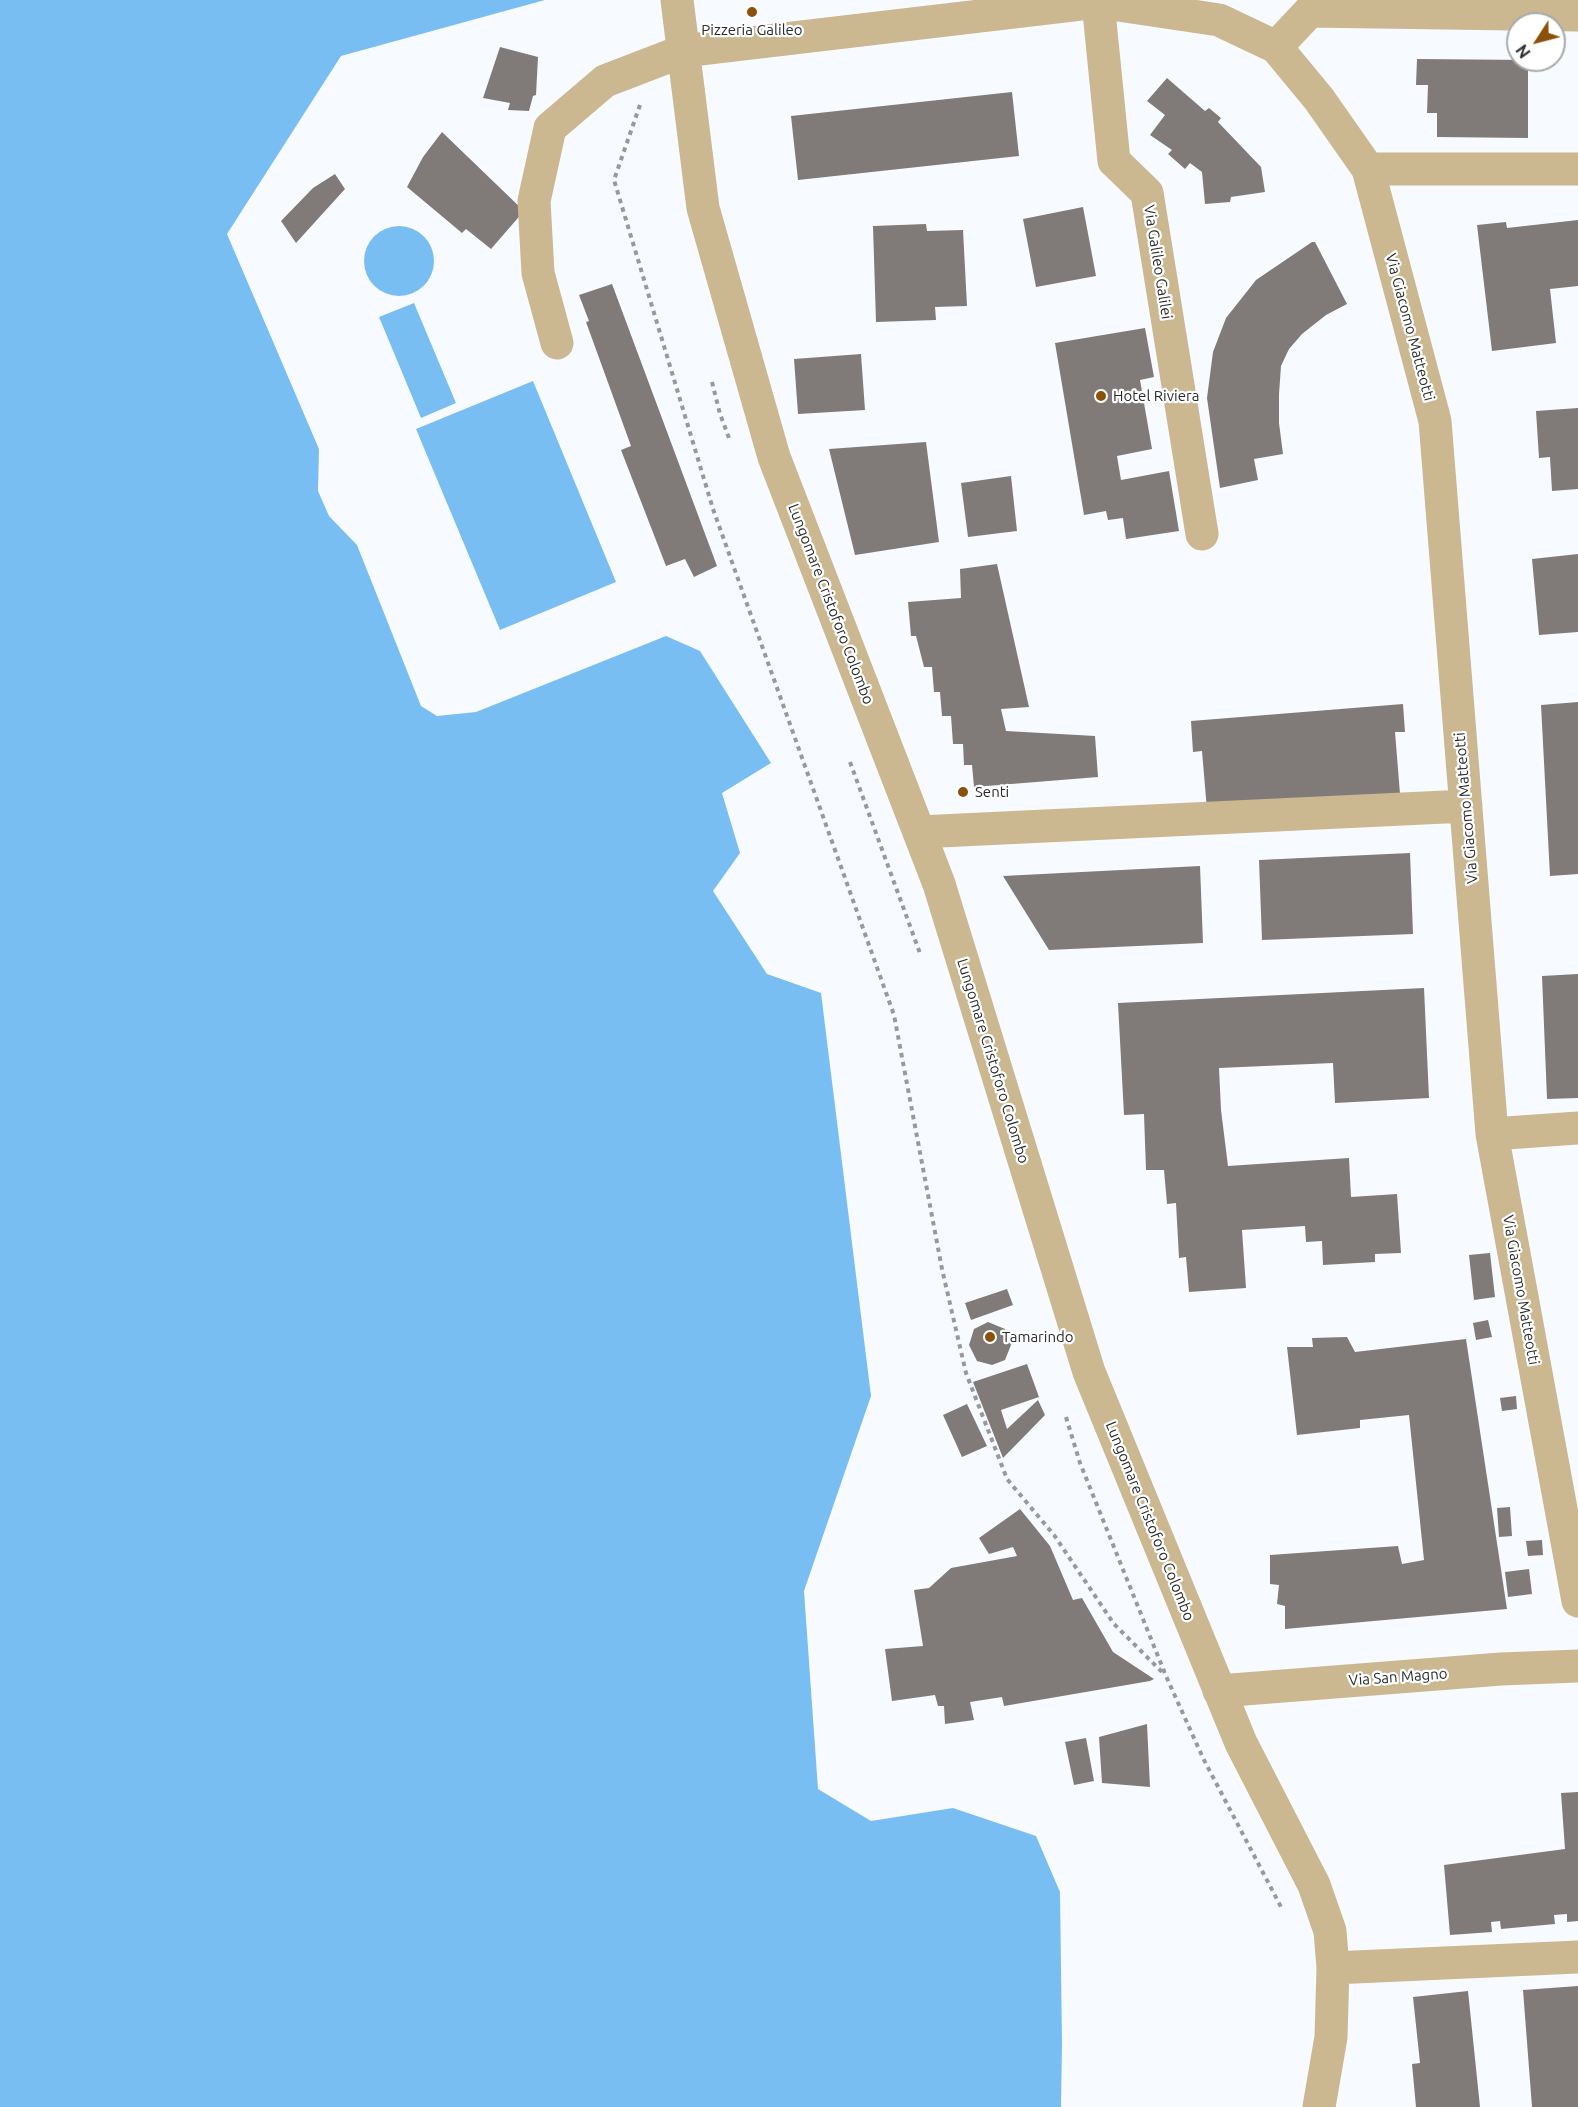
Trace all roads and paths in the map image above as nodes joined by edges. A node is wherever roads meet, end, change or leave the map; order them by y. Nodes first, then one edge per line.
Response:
1 (677, 0) edge
2 (1098, 2) junction
3 (1578, 15) edge
4 (1276, 47) junction
5 (670, 56) junction
6 (1368, 169) junction
7 (1578, 170) edge
8 (557, 343) dead end
9 (1202, 534) dead end
10 (1466, 806) junction
11 (919, 832) junction
12 (1578, 1128) edge
13 (1492, 1134) junction
14 (1578, 1601) edge
15 (1578, 1666) edge
16 (1166, 1676) dead end
17 (1219, 1691) junction
18 (1578, 1957) edge
19 (1333, 1968) junction
20 (1319, 2107) edge

1 - 5 street, Lungomare Cristoforo Colombo
2 - 4 street
2 - 5 street
2 - 9 street, Via Galileo Galilei
3 - 4 street
4 - 6 street, Via Giacomo Matteotti
5 - 8 street
5 - 11 street, Lungomare Cristoforo Colombo
5 - 16 path
6 - 7 street
6 - 10 street, Via Giacomo Matteotti
10 - 11 street
10 - 13 street, Via Giacomo Matteotti
11 - 17 street, Lungomare Cristoforo Colombo
12 - 13 street
13 - 14 street, Via Giacomo Matteotti
15 - 17 street, Via San Magno
17 - 19 street, Lungomare Cristoforo Colombo
18 - 19 street
19 - 20 street, Lungomare Cristoforo Colombo

